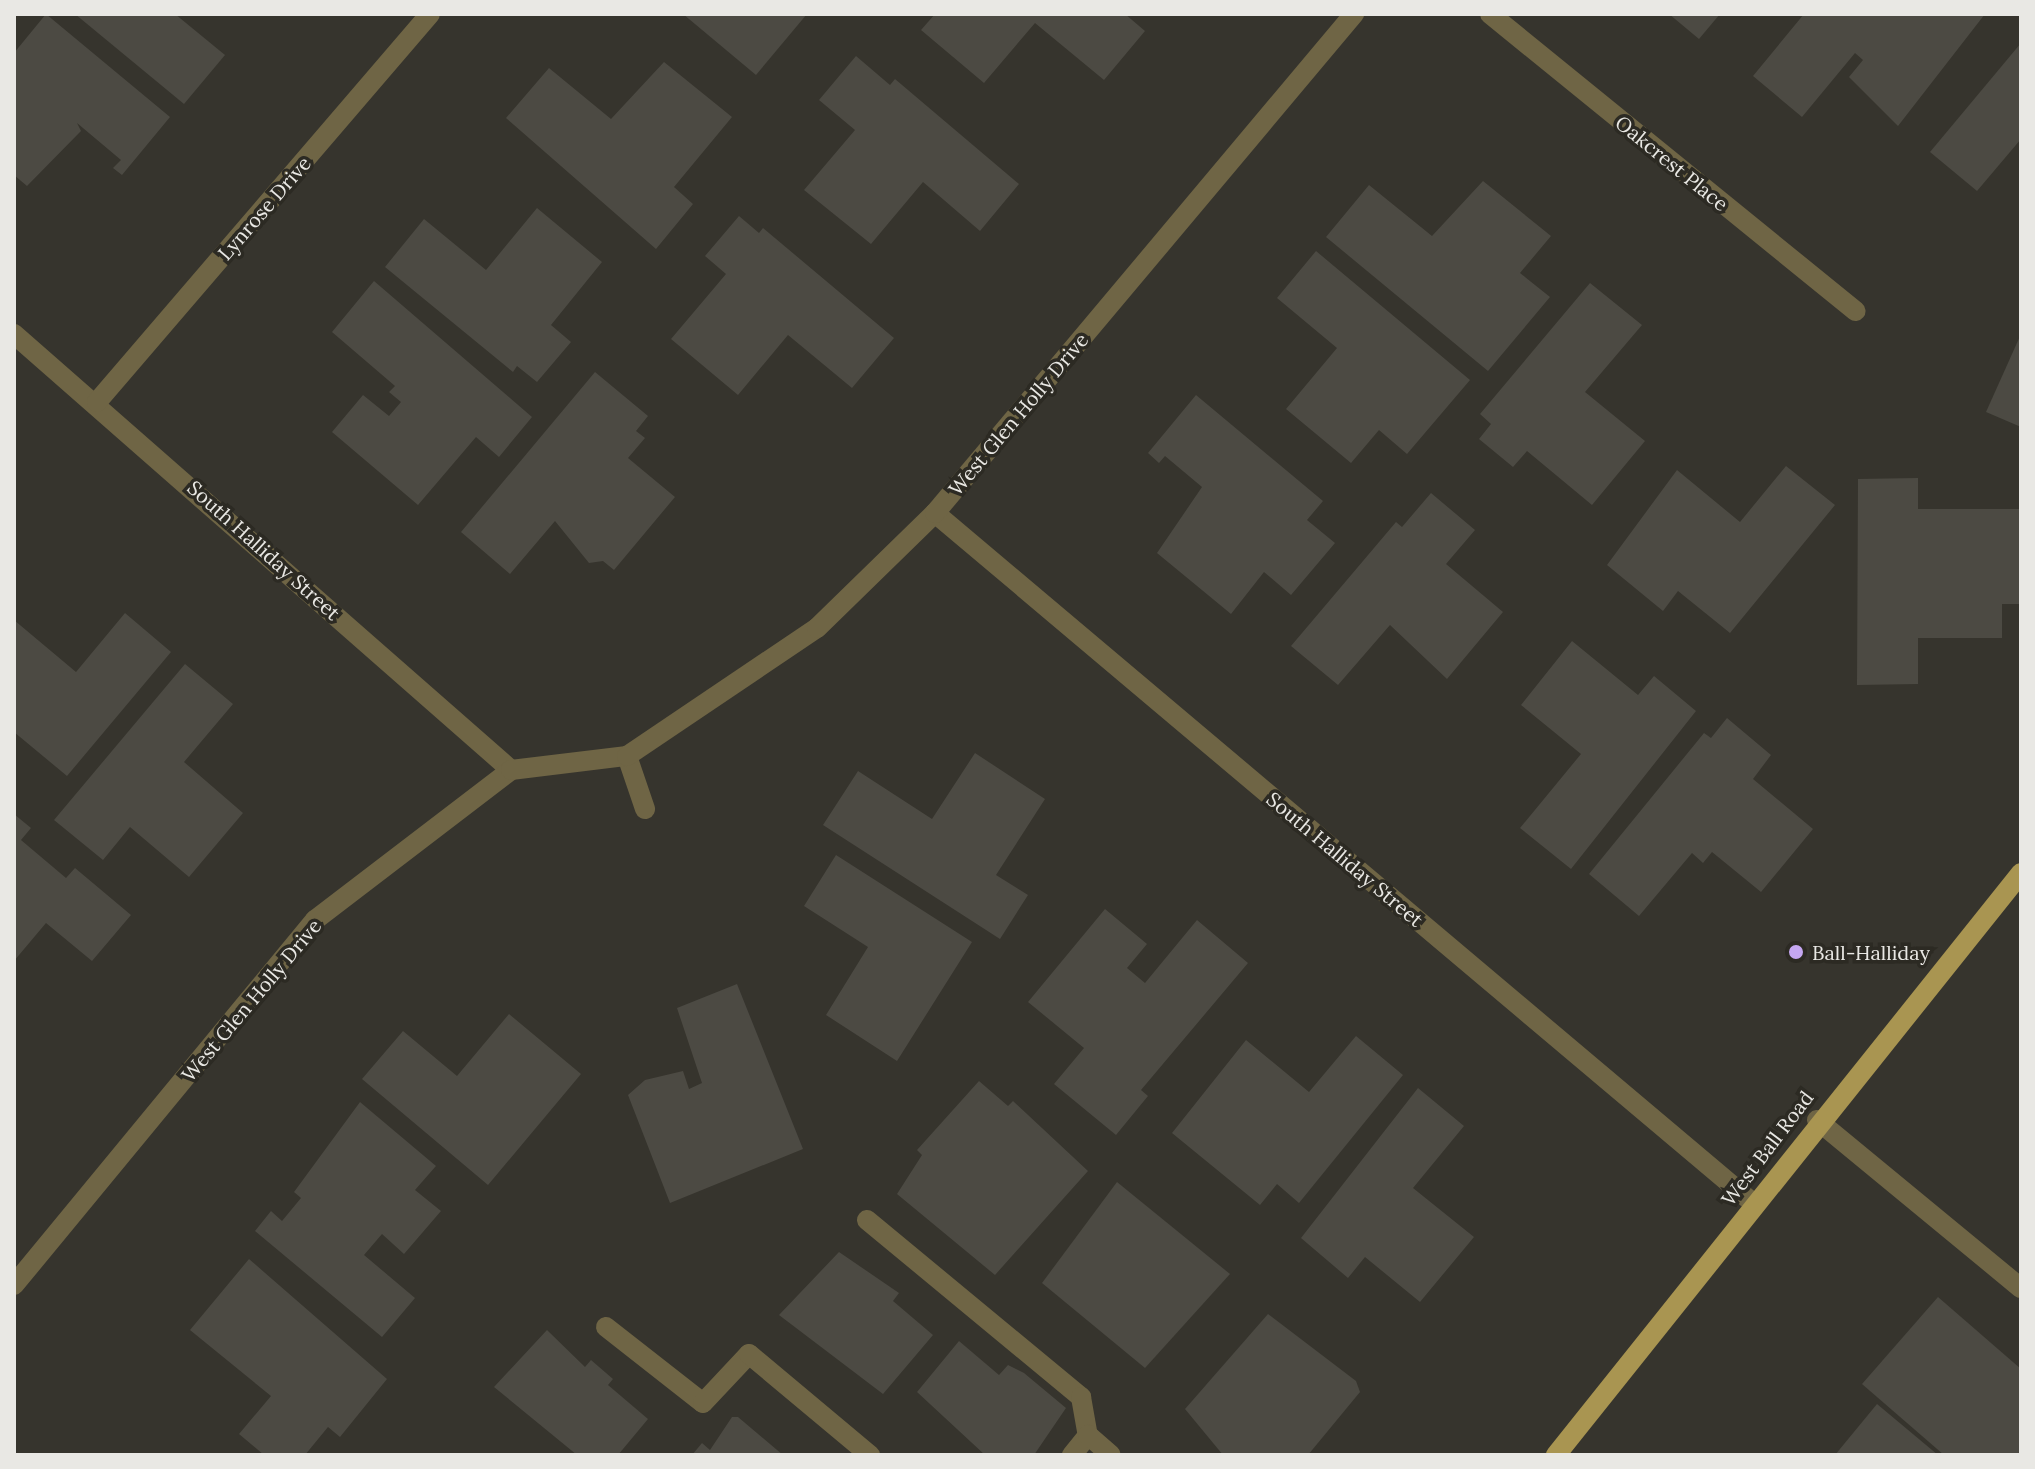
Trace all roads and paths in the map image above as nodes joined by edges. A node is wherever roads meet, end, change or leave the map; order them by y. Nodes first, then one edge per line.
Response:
1 (430, 14) edge
2 (1354, 14) edge
3 (1490, 14) edge
4 (1855, 311) dead end
5 (14, 334) edge
6 (97, 402) junction
7 (935, 513) junction
8 (627, 756) junction
9 (511, 770) junction
10 (645, 809) dead end
11 (2021, 873) edge
12 (1817, 1120) junction
13 (1754, 1204) junction
14 (867, 1220) dead end
15 (14, 1285) edge
16 (2021, 1288) edge
17 (606, 1327) dead end
18 (1088, 1435) junction
19 (870, 1455) edge
20 (1072, 1455) edge
21 (1111, 1455) edge
22 (1556, 1455) edge

1 - 6 street, Lynrose Drive
2 - 7 street, West Glen Holly Drive
3 - 4 street, Oakcrest Place
5 - 6 street, South Halliday Street
6 - 9 street, South Halliday Street
7 - 8 street, West Glen Holly Drive
7 - 13 street, South Halliday Street
8 - 9 street, West Glen Holly Drive
8 - 10 street
9 - 15 street, West Glen Holly Drive
11 - 12 main road, West Ball Road
12 - 13 main road, West Ball Road
12 - 16 street
13 - 22 main road, West Ball Road
14 - 18 street
17 - 19 street
18 - 20 street
18 - 21 street

